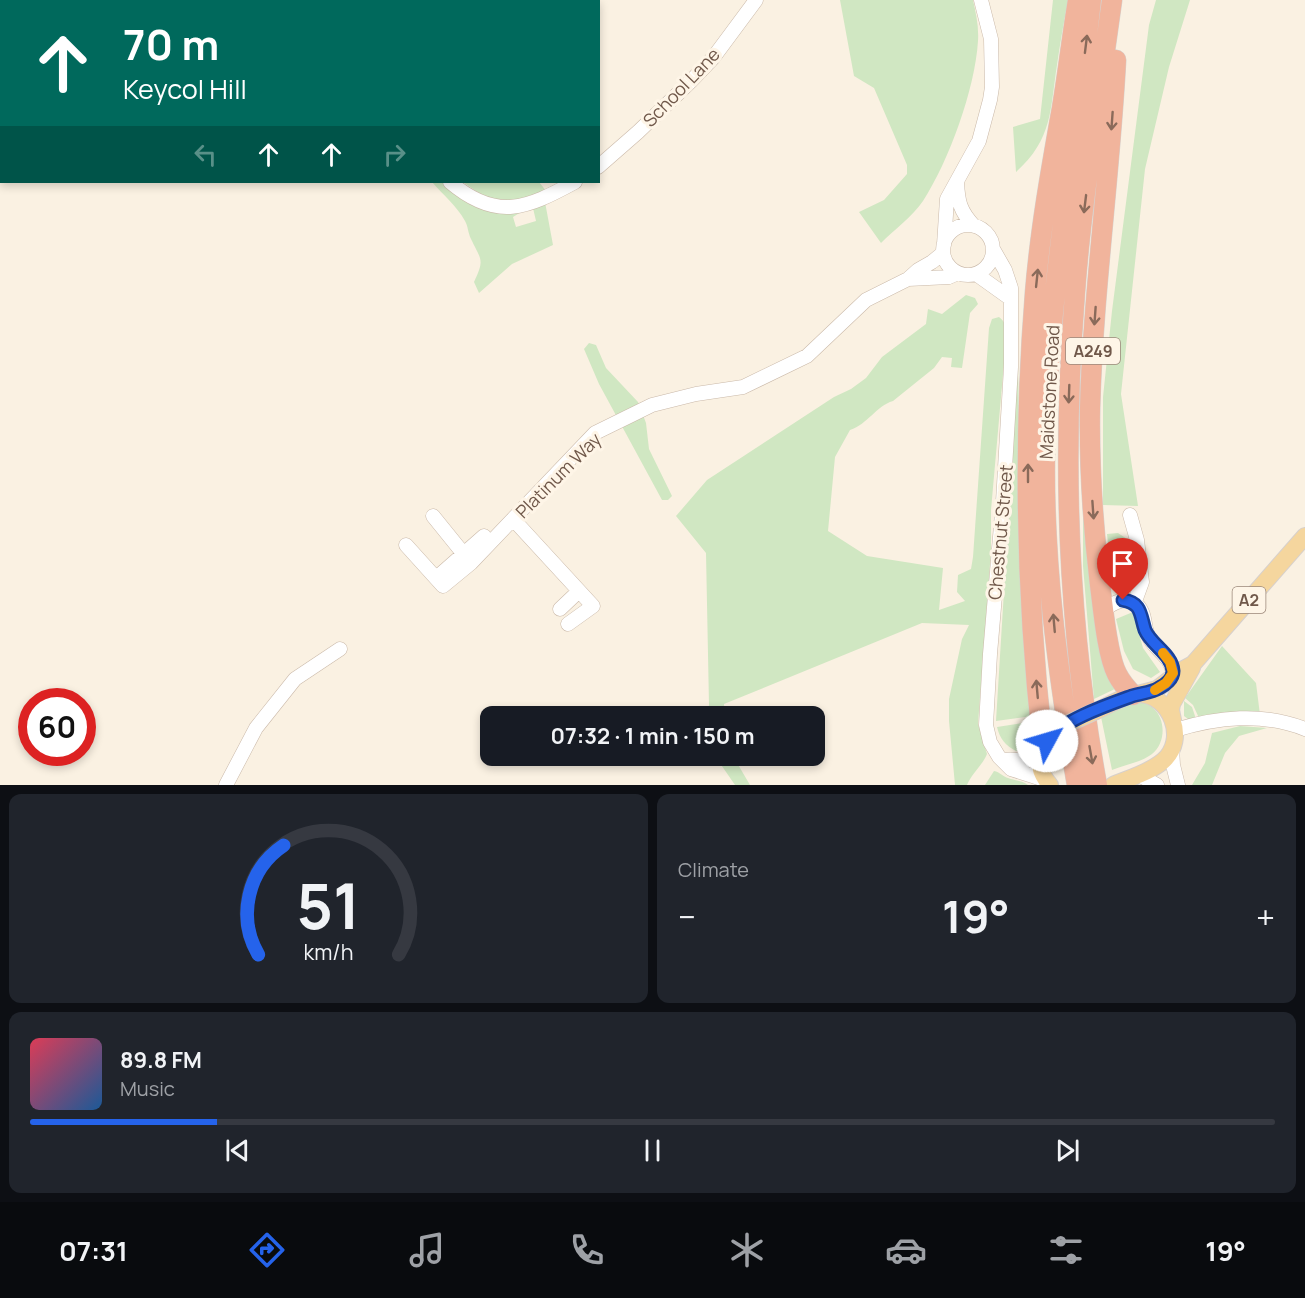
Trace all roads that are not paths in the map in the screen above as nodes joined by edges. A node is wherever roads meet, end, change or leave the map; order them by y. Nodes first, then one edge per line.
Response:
1 (756, 0) edge
2 (981, 0) edge
3 (1078, 0) edge
4 (1091, 0) edge
5 (1114, 0) edge
6 (600, 165) edge
7 (957, 182) junction
8 (452, 183) edge
9 (573, 183) edge
10 (974, 226) junction
11 (944, 249) junction
12 (993, 249) junction
13 (958, 273) junction
14 (976, 274) junction
15 (908, 279) junction
16 (1011, 298) junction
17 (1130, 515) dead end
18 (433, 516) dead end
19 (513, 519) junction
20 (484, 536) dead end
21 (1305, 536) edge
22 (406, 545) dead end
23 (468, 558) junction
24 (579, 591) junction
25 (1134, 603) junction
26 (560, 609) dead end
27 (1104, 618) junction
28 (568, 624) dead end
29 (340, 649) dead end
30 (1193, 664) junction
31 (1166, 683) junction
32 (1136, 695) junction
33 (1174, 725) junction
34 (1305, 729) edge
35 (1172, 748) junction
36 (1041, 751) junction
37 (1004, 760) junction
38 (1139, 775) junction
39 (226, 785) edge
40 (1050, 785) edge
41 (1077, 785) edge
42 (1097, 785) edge
43 (1113, 785) edge
44 (1157, 785) edge
45 (1178, 785) edge

1 - 6 street, School Lane
2 - 7 street
36 -> 3 highway
41 -> 4 highway, Maidstone Road / A249
5 -> 27 highway, A249
5 -> 42 highway, Maidstone Road / A249
7 - 10 street
7 - 11 street
8 - 9 street
10 - 11 street
10 - 12 street
11 - 13 street
11 - 15 street, Platinum Way
12 - 14 street
12 - 16 street, Chestnut Street
13 - 14 street
13 - 15 street, Platinum Way
14 - 16 street
15 - 19 street, Platinum Way
16 - 37 street, Chestnut Street
17 - 25 street
18 - 23 street
19 - 23 street, Platinum Way
19 - 24 street
20 - 23 street
21 - 30 main road, A2
22 - 23 street, Platinum Way
24 - 26 street
24 - 28 street
25 - 27 street
25 - 31 street
27 - 32 highway, A249
29 - 39 street
30 - 31 main road, A2
30 - 33 main road, A2
31 - 32 main road, A2
32 - 33 main road
32 - 36 main road, bridge
33 - 34 street
33 - 35 main road
35 - 38 main road
35 - 45 street
36 - 37 street
36 - 40 main road
37 - 40 street, Chestnut Street
38 - 43 main road
38 - 44 street

